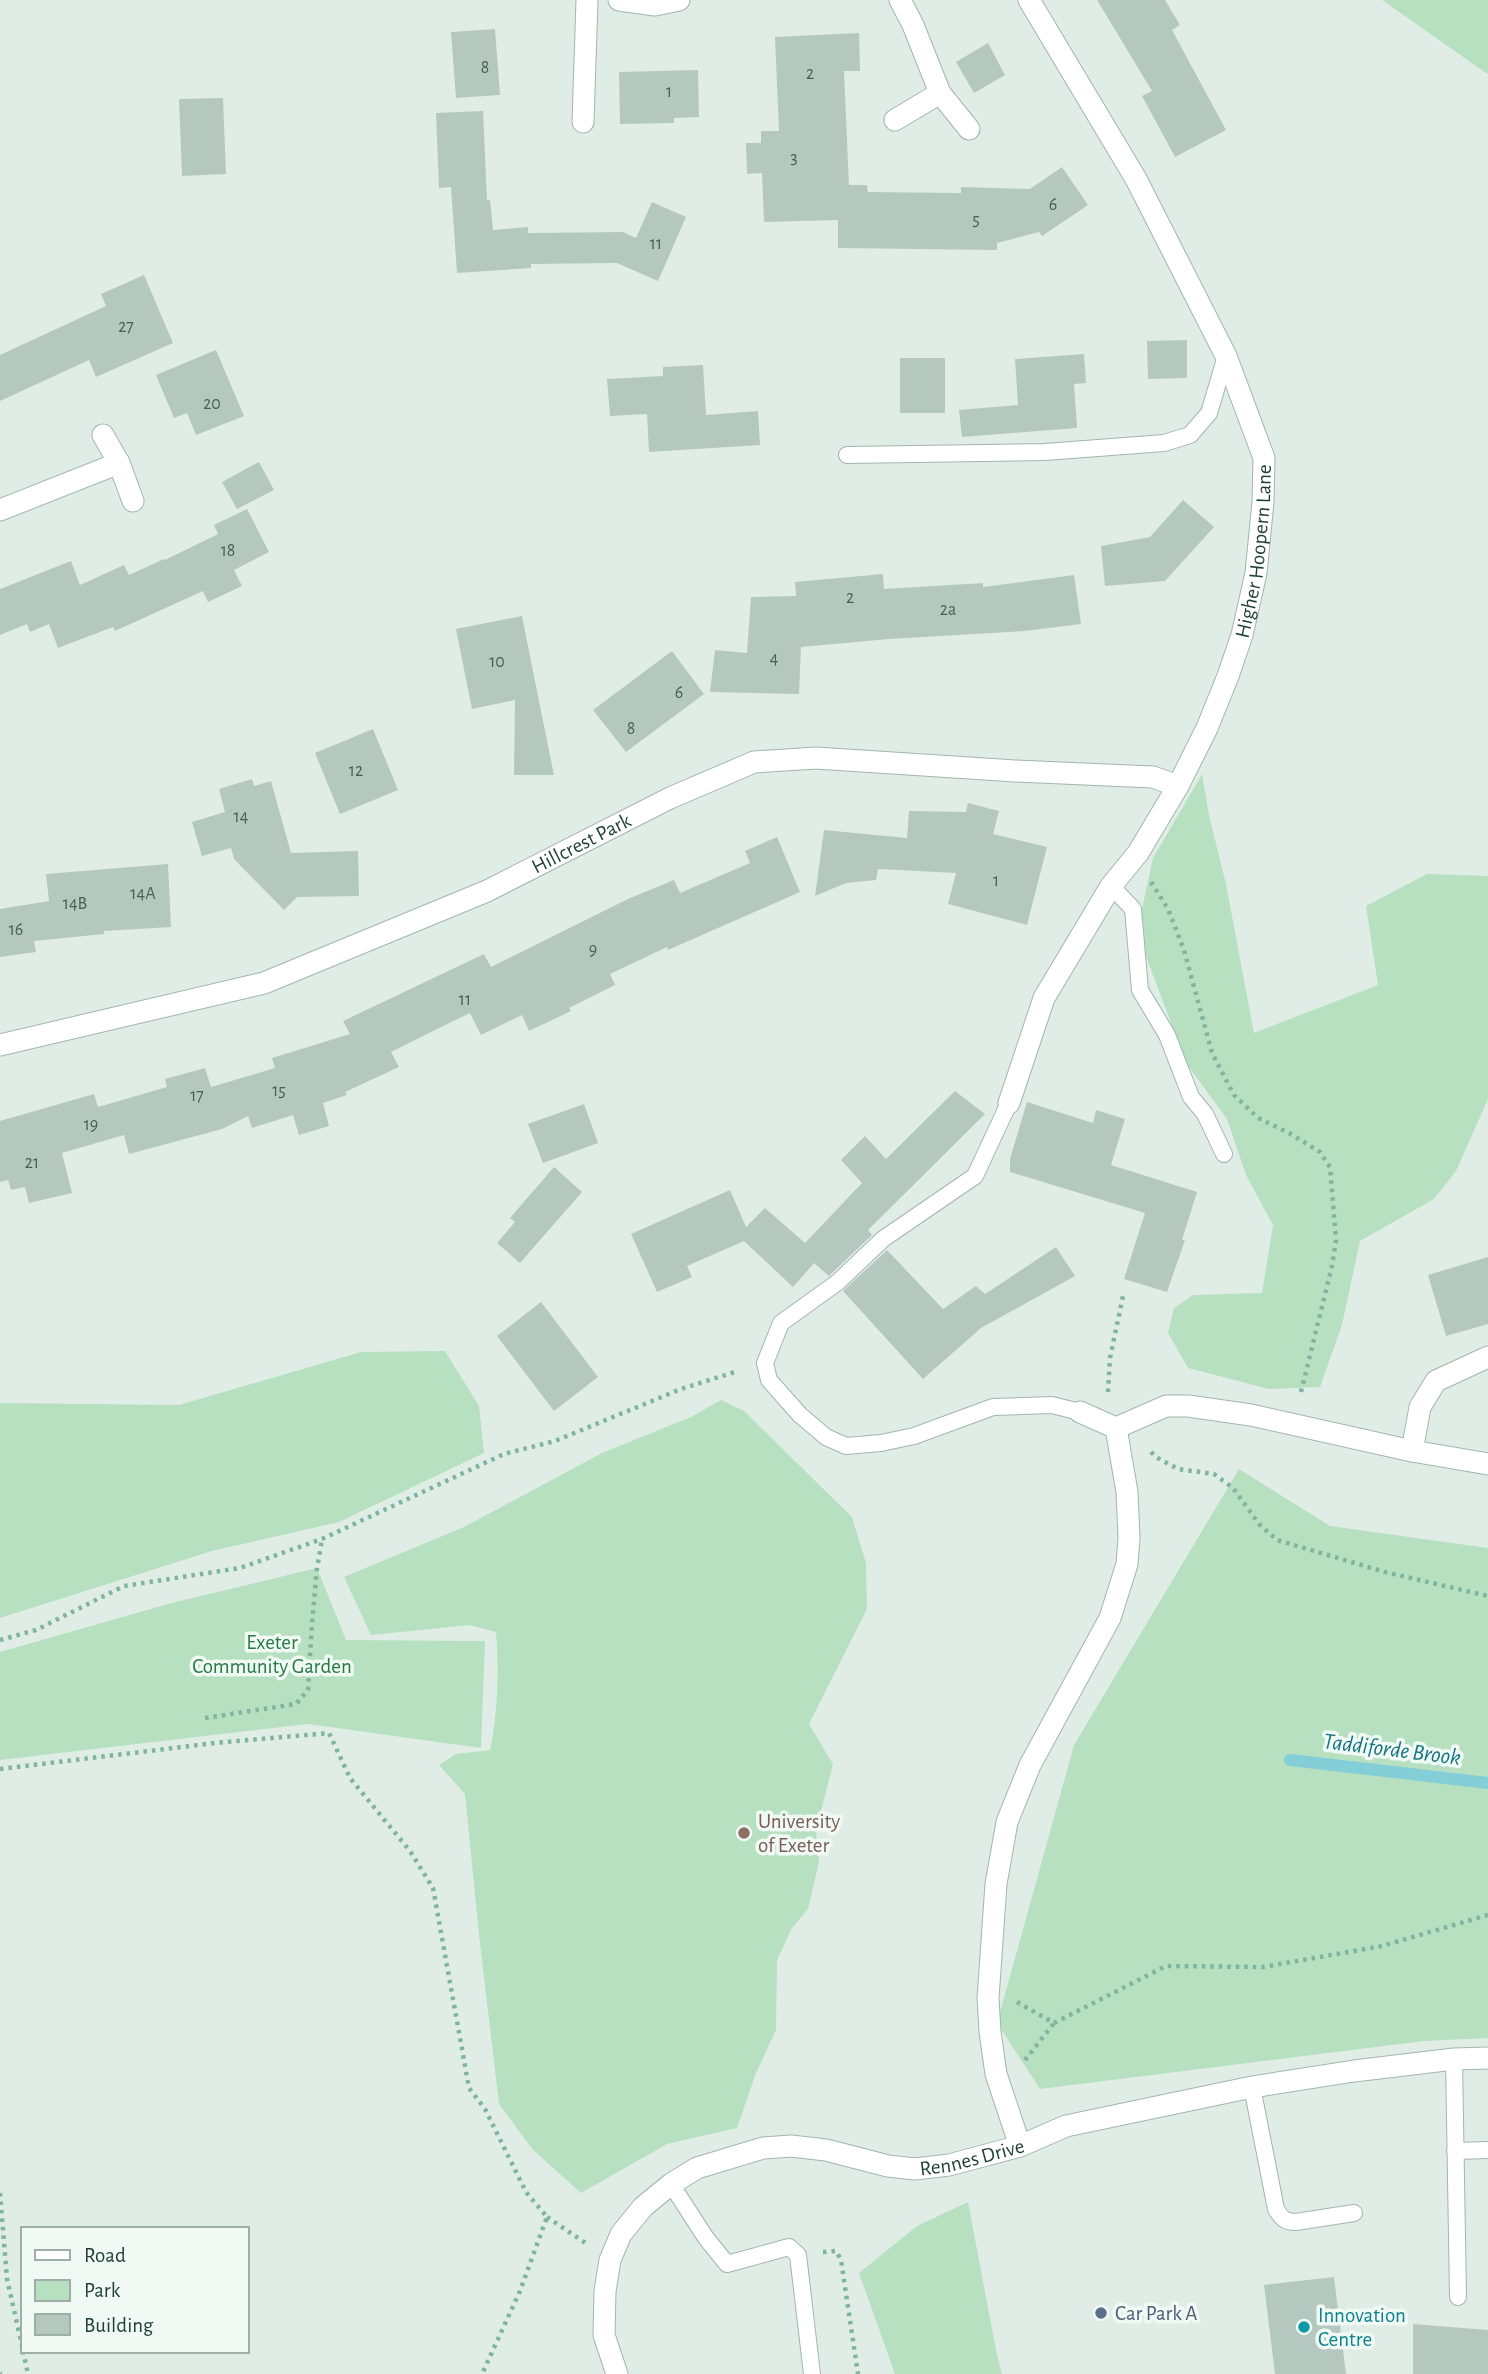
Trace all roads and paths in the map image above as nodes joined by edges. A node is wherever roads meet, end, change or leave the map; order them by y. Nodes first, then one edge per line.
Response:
1 (587, 0) edge
2 (619, 0) edge
3 (679, 0) edge
4 (900, 0) edge
5 (1029, 0) edge
6 (940, 93) junction
7 (895, 120) dead end
8 (583, 122) dead end
9 (969, 129) dead end
10 (1226, 356) junction
11 (103, 435) dead end
12 (847, 455) dead end
13 (119, 463) junction
14 (133, 501) dead end
15 (0, 510) edge
16 (1178, 786) junction
17 (1133, 857) junction
18 (1111, 886) junction
19 (0, 1045) edge
20 (1009, 1103) joint
21 (1224, 1154) dead end
22 (1123, 1296) dead end
23 (1488, 1357) edge
24 (765, 1363) junction
25 (1080, 1412) joint
26 (1292, 1424) junction
27 (1112, 1432) junction
28 (1412, 1451) junction
29 (1488, 1464) edge
30 (322, 1539) junction
31 (1488, 1596) edge
32 (0, 1640) edge
33 (205, 1718) dead end
34 (0, 1769) edge
35 (1488, 1915) edge
36 (988, 1998) junction
37 (1054, 2022) junction
38 (1488, 2058) edge
39 (1454, 2059) junction
40 (996, 2074) junction
41 (1252, 2087) junction
42 (1020, 2146) junction
43 (1488, 2150) edge
44 (1455, 2151) junction
45 (671, 2184) junction
46 (0, 2193) edge
47 (1354, 2213) dead end
48 (547, 2217) junction
49 (798, 2255) junction
50 (610, 2260) junction
51 (1458, 2297) dead end
52 (21, 2341) edge
53 (24, 2353) edge
54 (28, 2374) edge
55 (482, 2374) edge
56 (617, 2374) edge
57 (812, 2374) edge
58 (858, 2374) edge

1 - 8 street
2 - 3 street
4 - 6 street
5 - 10 street, Higher Hoopern Lane
6 - 7 street
6 - 9 street
10 - 12 lane
10 - 16 street, Higher Hoopern Lane
11 - 13 street
13 - 14 street
13 - 15 street
16 - 17 street, Higher Hoopern Lane
16 - 19 street, Hillcrest Park
17 - 18 street, Higher Hoopern Lane
17 - 26 path
18 - 20 street, Higher Hoopern Lane
18 - 21 lane
20 - 24 lane
22 - 27 path
23 - 28 street
24 - 25 lane
24 - 30 path
25 - 27 street
26 - 27 street
26 - 28 street
27 - 31 path
27 - 36 street
28 - 29 street
30 - 32 path
30 - 33 path
34 - 48 path
35 - 37 path
36 - 37 path
36 - 40 street
37 - 40 path
38 - 39 street, Rennes Drive
39 - 41 street, Rennes Drive
39 - 44 lane
40 - 42 street
41 - 42 street, Rennes Drive
41 - 47 lane
42 - 45 street, Rennes Drive
43 - 44 lane
44 - 51 lane
45 - 49 lane
45 - 50 street, Rennes Drive
46 - 52 path
48 - 50 path
48 - 55 path
49 - 57 lane
49 - 58 path
50 - 56 street, Rennes Drive
53 - 54 path

